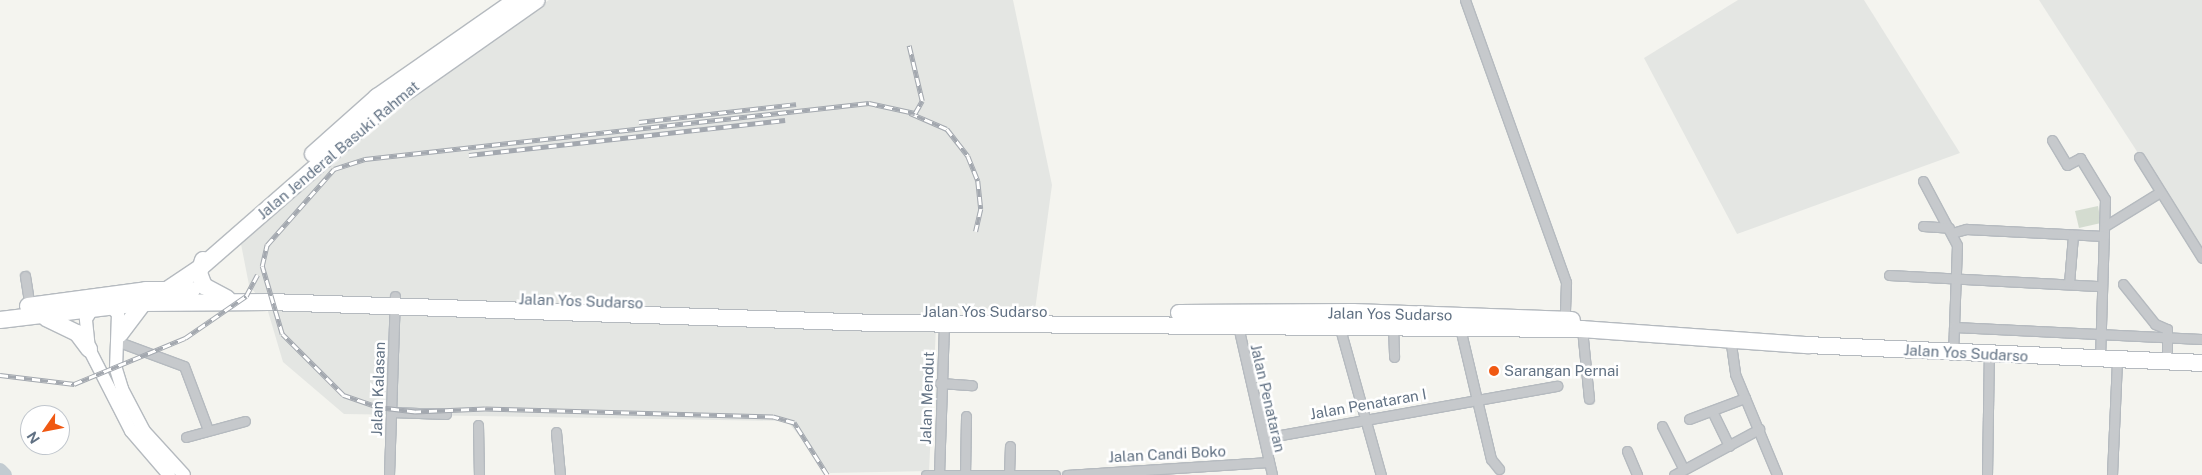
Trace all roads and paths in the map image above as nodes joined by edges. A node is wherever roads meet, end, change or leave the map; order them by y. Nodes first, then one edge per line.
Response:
1 (516, 0) edge
2 (537, 0) edge
3 (1465, 0) edge
4 (465, 42) junction
5 (2052, 140) dead end
6 (2139, 157) dead end
7 (1923, 181) dead end
8 (2160, 192) junction
9 (1923, 226) dead end
10 (2105, 226) junction
11 (1951, 230) junction
12 (2073, 235) junction
13 (2104, 236) junction
14 (212, 251) junction
15 (2202, 258) edge
16 (200, 268) junction
17 (1889, 274) dead end
18 (25, 276) dead end
19 (1957, 278) junction
20 (2069, 284) junction
21 (2123, 284) dead end
22 (2102, 286) junction
23 (169, 290) junction
24 (209, 291) junction
25 (143, 297) junction
26 (240, 297) junction
27 (395, 300) junction
28 (106, 302) junction
29 (0, 309) edge
30 (89, 310) junction
31 (32, 311) junction
32 (1135, 318) junction
33 (0, 320) edge
34 (1565, 320) junction
35 (944, 322) junction
36 (1338, 325) junction
37 (1393, 325) junction
38 (1544, 325) junction
39 (1238, 326) junction
40 (1954, 326) junction
41 (1460, 328) junction
42 (1582, 329) junction
43 (2101, 332) junction
44 (1730, 337) junction
45 (2169, 337) junction
46 (119, 338) junction
47 (2202, 339) edge
48 (89, 349) junction
49 (1953, 352) junction
50 (1990, 354) junction
51 (1394, 356) dead end
52 (2100, 360) junction
53 (2117, 360) junction
54 (2168, 362) junction
55 (2202, 363) edge
56 (940, 383) junction
57 (972, 386) dead end
58 (1557, 386) dead end
59 (1478, 398) junction
60 (1746, 398) junction
61 (1589, 399) dead end
62 (1712, 410) junction
63 (391, 412) junction
64 (446, 414) dead end
65 (966, 416) dead end
66 (1362, 419) junction
67 (1689, 419) dead end
68 (245, 421) dead end
69 (478, 425) dead end
70 (1662, 426) dead end
71 (208, 430) junction
72 (1759, 430) junction
73 (556, 432) dead end
74 (186, 437) dead end
75 (1264, 438) junction
76 (1010, 446) dead end
77 (1729, 446) junction
78 (1627, 451) dead end
79 (1268, 462) junction
80 (1683, 468) junction
81 (1499, 469) dead end
82 (1167, 471) edge
83 (1123, 472) edge
84 (964, 474) edge
85 (1006, 474) edge
86 (169, 475) edge
87 (184, 475) edge
88 (389, 475) edge
89 (479, 475) edge
90 (560, 475) edge
91 (926, 475) edge
92 (939, 475) edge
93 (1055, 475) edge
94 (1067, 475) edge
95 (1272, 475) edge
96 (1381, 475) edge
97 (1637, 475) edge
98 (1674, 475) edge
99 (1777, 475) edge
100 (1987, 475) edge
101 (2112, 475) edge

1 - 4 highway, Jalan Jenderal Basuki Rahmat
2 - 4 highway, Jalan Jenderal Basuki Rahmat
3 - 34 street
4 - 14 highway, Jalan Jenderal Basuki Rahmat
5 - 10 street
6 - 8 street
7 - 11 street
8 - 10 street
8 - 15 street
9 - 11 street
10 - 13 street
11 - 12 street
11 - 19 street
12 - 13 street
12 - 20 street
13 - 22 street
14 - 16 highway
14 - 25 highway, Jalan Jenderal Basuki Rahmat
14 - 26 highway
16 - 23 highway
16 - 24 highway
17 - 19 street
18 - 31 street
19 - 20 street
19 - 40 street
20 - 22 street
21 - 45 street
22 - 43 street
23 - 24 highway
23 - 25 highway
24 - 26 highway
25 - 26 highway
25 - 28 highway
25 - 46 highway
26 - 27 highway, Jalan Yos Sudarso
27 - 32 highway, Jalan Yos Sudarso
27 - 35 highway, Jalan Yos Sudarso
27 - 63 street, Jalan Kalasan
28 - 30 highway
28 - 31 highway
28 - 46 main road
29 - 31 highway
30 - 31 highway
30 - 48 main road
31 - 33 highway
31 - 48 highway
32 - 35 highway, Jalan Yos Sudarso
32 - 38 highway, Jalan Yos Sudarso
32 - 39 highway, Jalan Yos Sudarso
34 - 38 highway, Jalan Yos Sudarso
34 - 44 highway, Jalan Yos Sudarso
35 - 56 street, Jalan Mendut
36 - 37 highway, Jalan Yos Sudarso
36 - 39 highway, Jalan Yos Sudarso
36 - 66 street
37 - 41 highway, Jalan Yos Sudarso
37 - 51 street
38 - 41 highway, Jalan Yos Sudarso
38 - 42 highway, Jalan Yos Sudarso
39 - 75 street, Jalan Penataran
40 - 43 street
40 - 49 street
41 - 59 street
42 - 44 highway, Jalan Yos Sudarso
42 - 61 street
43 - 45 street
43 - 52 street
44 - 49 highway, Jalan Yos Sudarso
44 - 60 street
45 - 47 street
45 - 54 street
46 - 71 street
46 - 87 main road
48 - 86 main road
49 - 50 highway, Jalan Yos Sudarso
50 - 52 highway, Jalan Yos Sudarso
50 - 100 street
52 - 53 highway, Jalan Yos Sudarso
53 - 54 highway, Jalan Yos Sudarso
53 - 101 street
54 - 55 highway, Jalan Yos Sudarso
56 - 57 street
56 - 92 street, Jalan Mendut
58 - 59 street, Jalan Penataran I
59 - 66 street, Jalan Penataran I
59 - 81 street
60 - 62 street
60 - 72 street
62 - 67 street
62 - 77 street
63 - 64 street
63 - 88 street, Jalan Kalasan
65 - 84 street
66 - 75 street, Jalan Penataran I
66 - 96 street
68 - 71 street
69 - 89 street
70 - 80 street
71 - 74 street
72 - 77 street
72 - 99 street
73 - 90 street
75 - 79 street, Jalan Penataran
76 - 85 street
77 - 80 street
78 - 97 street
79 - 82 street, Jalan Candi Boko
79 - 95 street, Jalan Penataran
80 - 98 street
82 - 83 street, Jalan Candi Boko
83 - 94 street, Jalan Candi Boko
84 - 85 street
84 - 92 street
85 - 93 street
91 - 92 street

